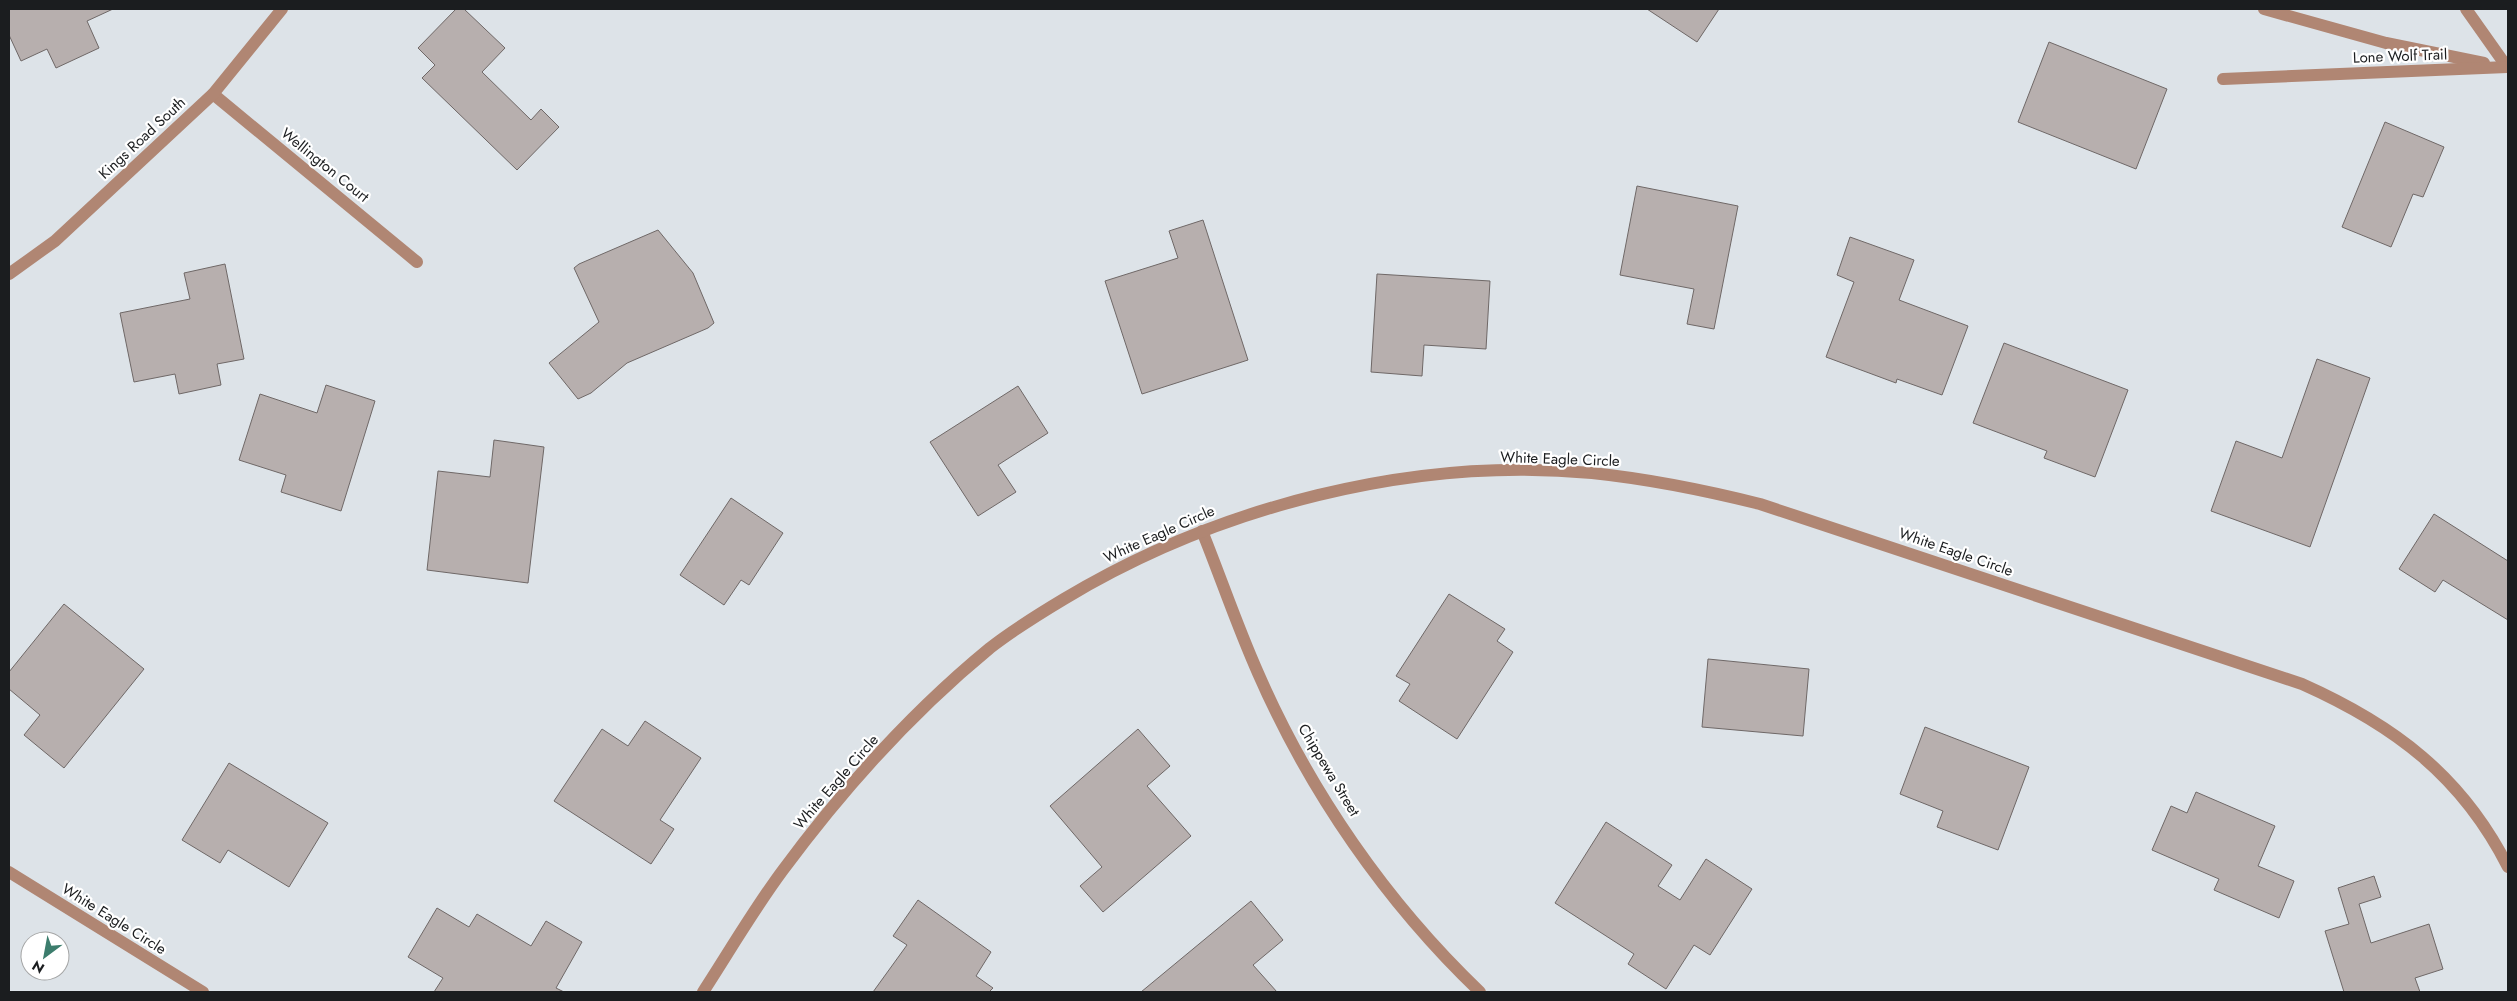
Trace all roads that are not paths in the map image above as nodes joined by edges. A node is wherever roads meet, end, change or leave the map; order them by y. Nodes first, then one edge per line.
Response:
1 (282, 9) edge
2 (2264, 9) edge
3 (2466, 9) edge
4 (2507, 68) edge
5 (2223, 79) dead end
6 (213, 94) junction
7 (417, 262) dead end
8 (9, 274) edge
9 (1202, 531) junction
10 (2508, 867) edge
11 (9, 872) edge
12 (203, 992) edge
13 (703, 992) edge
14 (1480, 992) edge

1 - 6 street, Kings Road South
2 - 4 street
3 - 4 street
4 - 5 street, Lone Wolf Trail
6 - 7 street, Wellington Court
6 - 8 street, Kings Road South
9 - 10 street, White Eagle Circle
9 - 13 street, White Eagle Circle
9 - 14 street, Chippewa Street
11 - 12 street, White Eagle Circle

